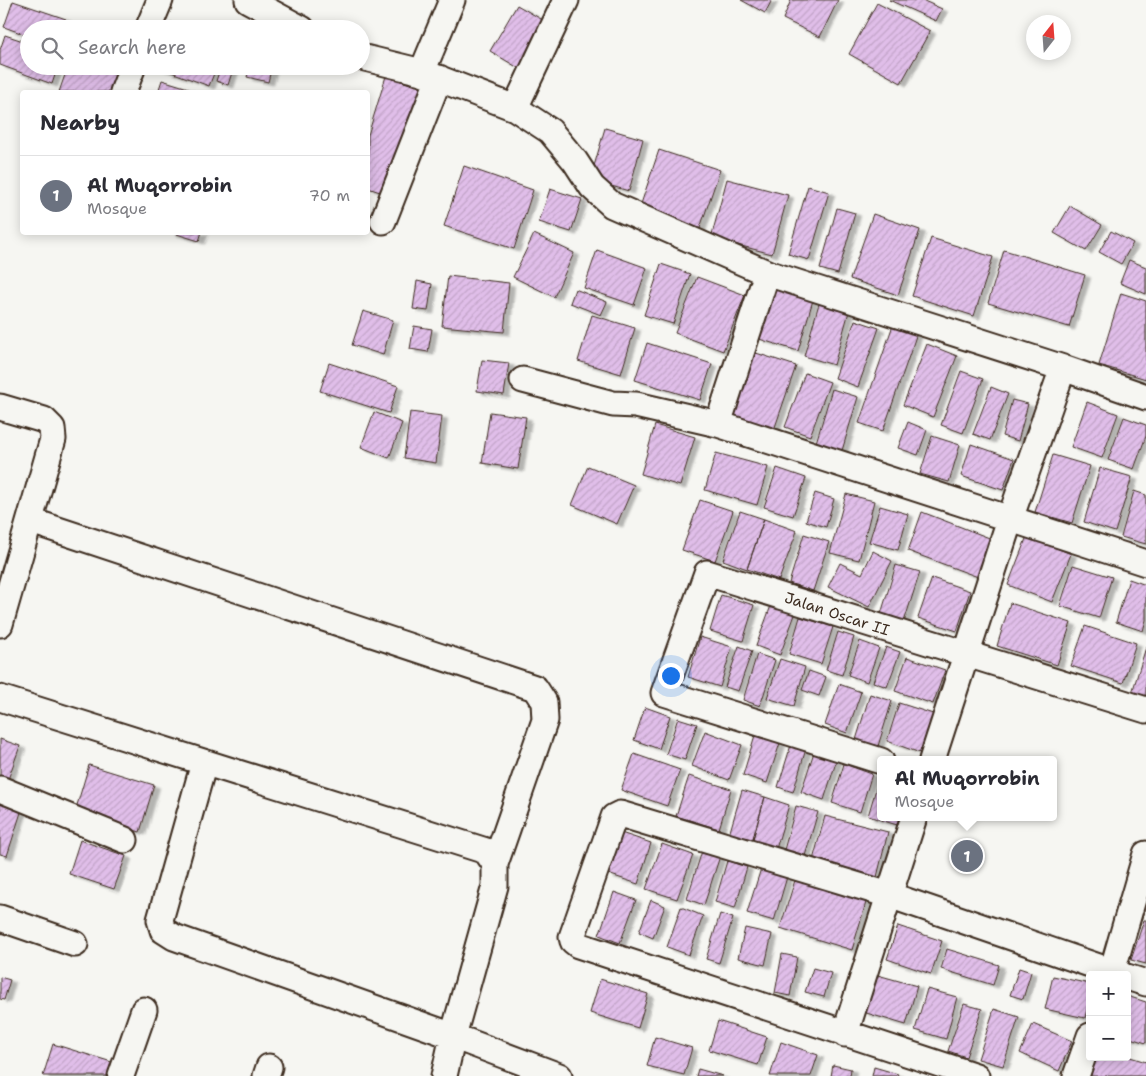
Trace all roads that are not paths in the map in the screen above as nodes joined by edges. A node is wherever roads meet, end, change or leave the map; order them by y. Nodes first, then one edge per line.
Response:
1 (160, 0) edge
2 (248, 0) edge
3 (452, 0) edge
4 (566, 0) edge
5 (152, 20) edge
6 (285, 20) edge
7 (370, 59) edge
8 (130, 75) edge
9 (431, 75) junction
10 (124, 90) edge
11 (515, 108) junction
12 (383, 221) dead end
13 (767, 273) junction
14 (1063, 368) junction
15 (523, 380) dead end
16 (1146, 397) edge
17 (0, 408) edge
18 (718, 424) junction
19 (1010, 519) junction
20 (31, 521) junction
21 (1146, 563) edge
22 (0, 624) edge
23 (966, 655) junction
24 (0, 698) edge
25 (1146, 710) edge
26 (933, 756) edge
27 (877, 760) edge
28 (204, 763) junction
29 (0, 789) edge
30 (913, 821) edge
31 (125, 840) dead end
32 (1146, 854) edge
33 (495, 864) junction
34 (889, 895) junction
35 (0, 918) edge
36 (74, 944) dead end
37 (1109, 971) edge
38 (1119, 971) edge
39 (1131, 978) edge
40 (1146, 983) edge
41 (144, 1010) dead end
42 (845, 1034) junction
43 (453, 1036) junction
44 (1086, 1047) edge
45 (121, 1076) edge
46 (444, 1076) edge
47 (559, 1076) edge
48 (976, 1076) edge
49 (1076, 1076) edge

1 - 5 street
2 - 6 street
3 - 9 street
4 - 11 street
7 - 9 street
8 - 10 street
9 - 11 street
9 - 12 street
11 - 13 street
13 - 14 street
13 - 18 street
14 - 16 street
14 - 19 street
15 - 18 street
17 - 20 street
18 - 19 street
19 - 21 street
19 - 23 street
20 - 22 street
20 - 33 street
23 - 25 street, Jalan Oscar II
23 - 26 street
23 - 27 street, Jalan Oscar II
24 - 28 street
28 - 33 street
28 - 43 street
29 - 31 street
30 - 34 street
32 - 38 street
33 - 43 street
34 - 37 street
34 - 42 street
34 - 42 street
35 - 36 street
39 - 40 street
41 - 45 street
42 - 48 street
43 - 46 street
43 - 47 street
44 - 49 street

